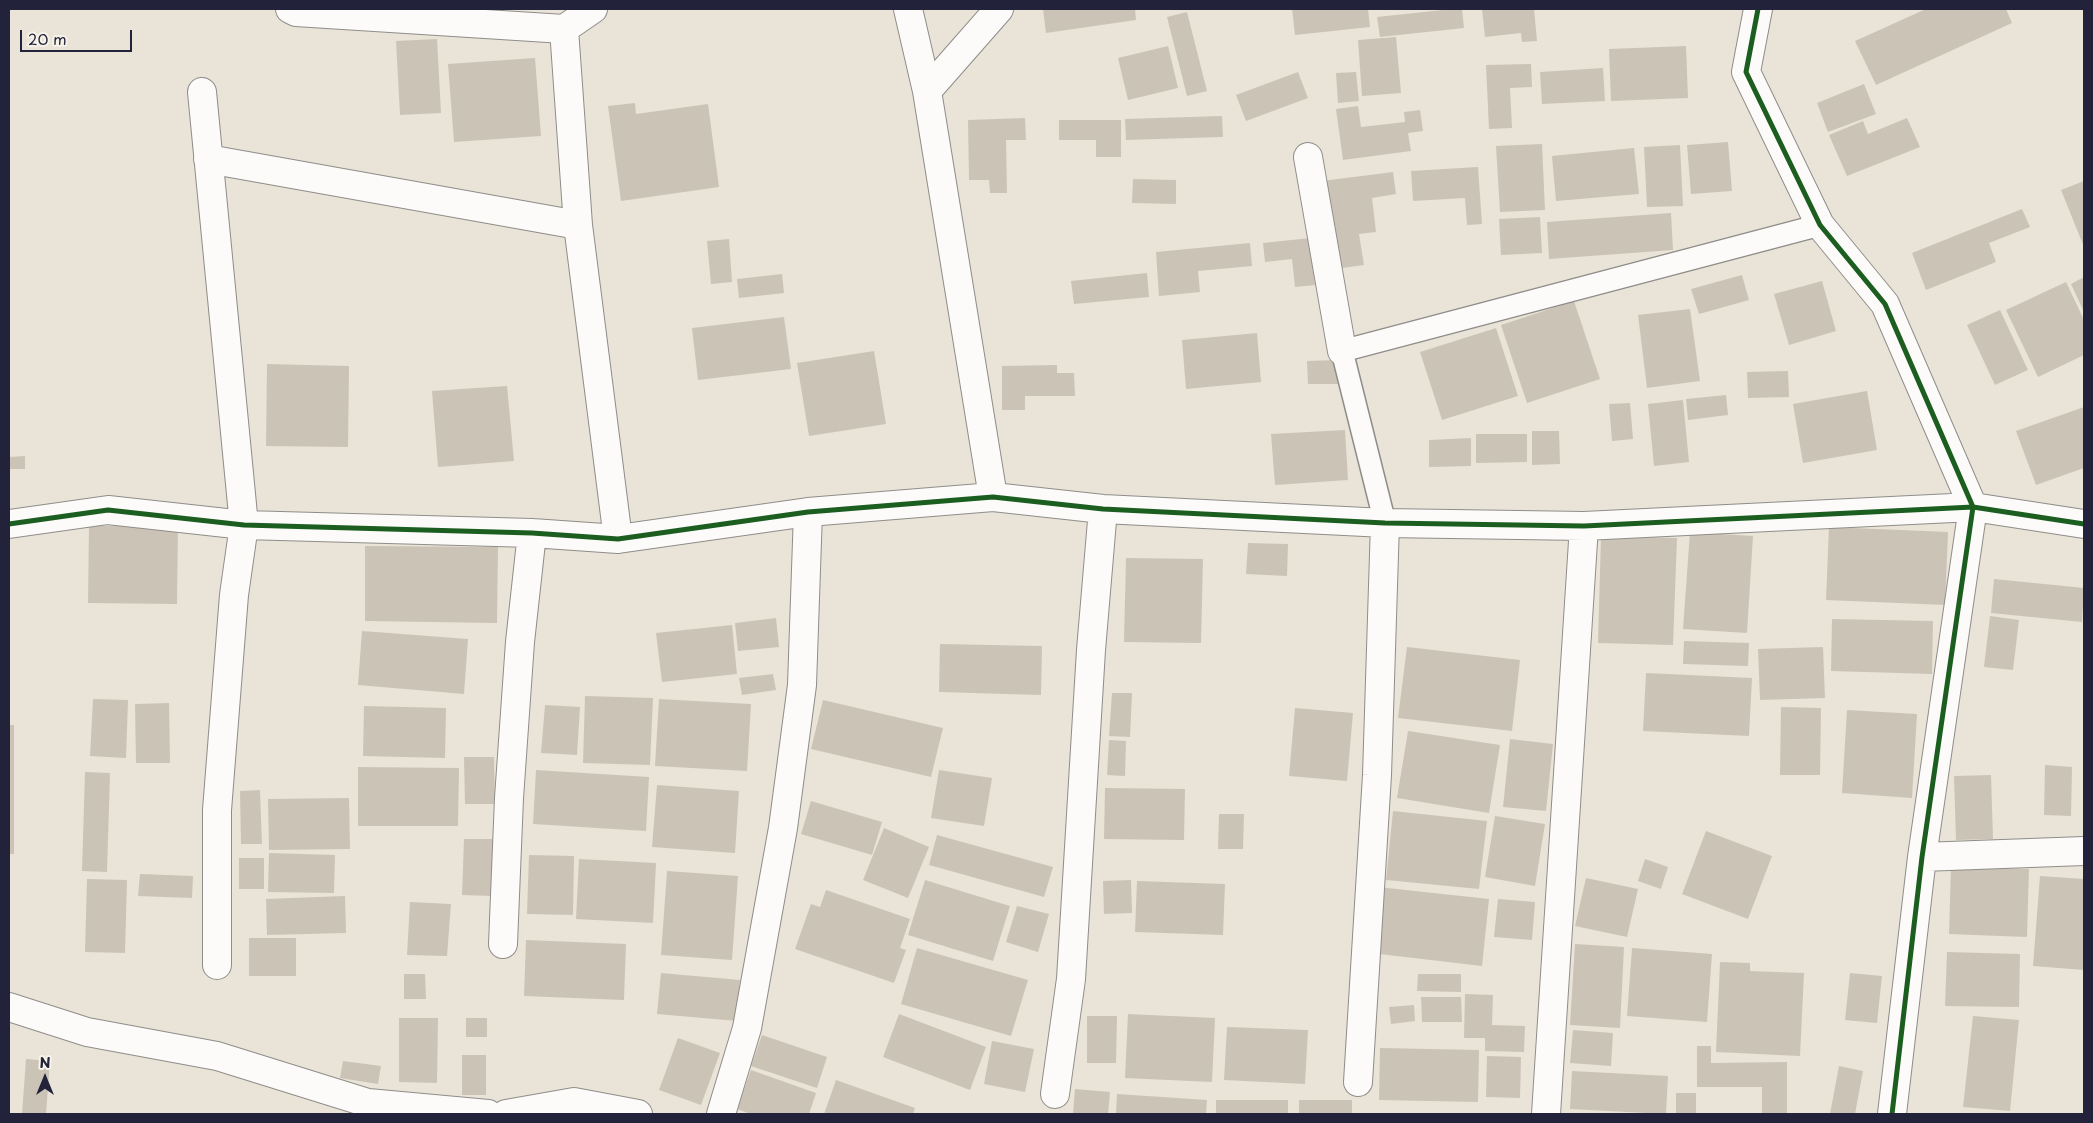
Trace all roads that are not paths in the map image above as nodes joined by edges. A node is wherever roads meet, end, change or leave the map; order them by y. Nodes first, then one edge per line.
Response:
1 (290, 9) edge
2 (593, 9) edge
3 (908, 9) edge
4 (999, 9) edge
5 (1758, 9) edge
6 (564, 29) junction
7 (927, 91) junction
8 (202, 92) dead end
9 (1308, 157) dead end
10 (208, 159) junction
11 (578, 225) junction
12 (1820, 226) junction
13 (1342, 351) junction
14 (993, 497) junction
15 (1973, 507) junction
16 (1103, 509) junction
17 (808, 512) junction
18 (1385, 523) junction
19 (9, 524) edge
20 (2084, 524) edge
21 (244, 525) junction
22 (1584, 526) junction
23 (532, 533) junction
24 (618, 539) junction
25 (2084, 851) edge
26 (1922, 857) junction
27 (503, 944) dead end
28 (217, 965) dead end
29 (9, 1007) edge
30 (1358, 1082) dead end
31 (1055, 1094) dead end
32 (488, 1114) edge
33 (506, 1114) edge
34 (638, 1114) edge
35 (721, 1114) edge
36 (1546, 1114) edge
37 (1892, 1114) edge

1 - 6 street
2 - 6 street
3 - 7 street
4 - 7 street
5 - 12 street
6 - 11 street
7 - 14 street
8 - 10 street
9 - 13 street
10 - 11 street
10 - 21 street
11 - 24 street
12 - 13 lane
12 - 15 street
13 - 18 lane
14 - 16 street
14 - 17 street
15 - 20 street
15 - 22 street
15 - 26 street
16 - 18 street
16 - 31 street
17 - 24 street
17 - 35 street
18 - 22 street
18 - 30 street
19 - 21 street
21 - 23 street
21 - 28 street
22 - 36 street
23 - 24 street
23 - 27 street
25 - 26 street
26 - 37 street
29 - 32 street
33 - 34 street

